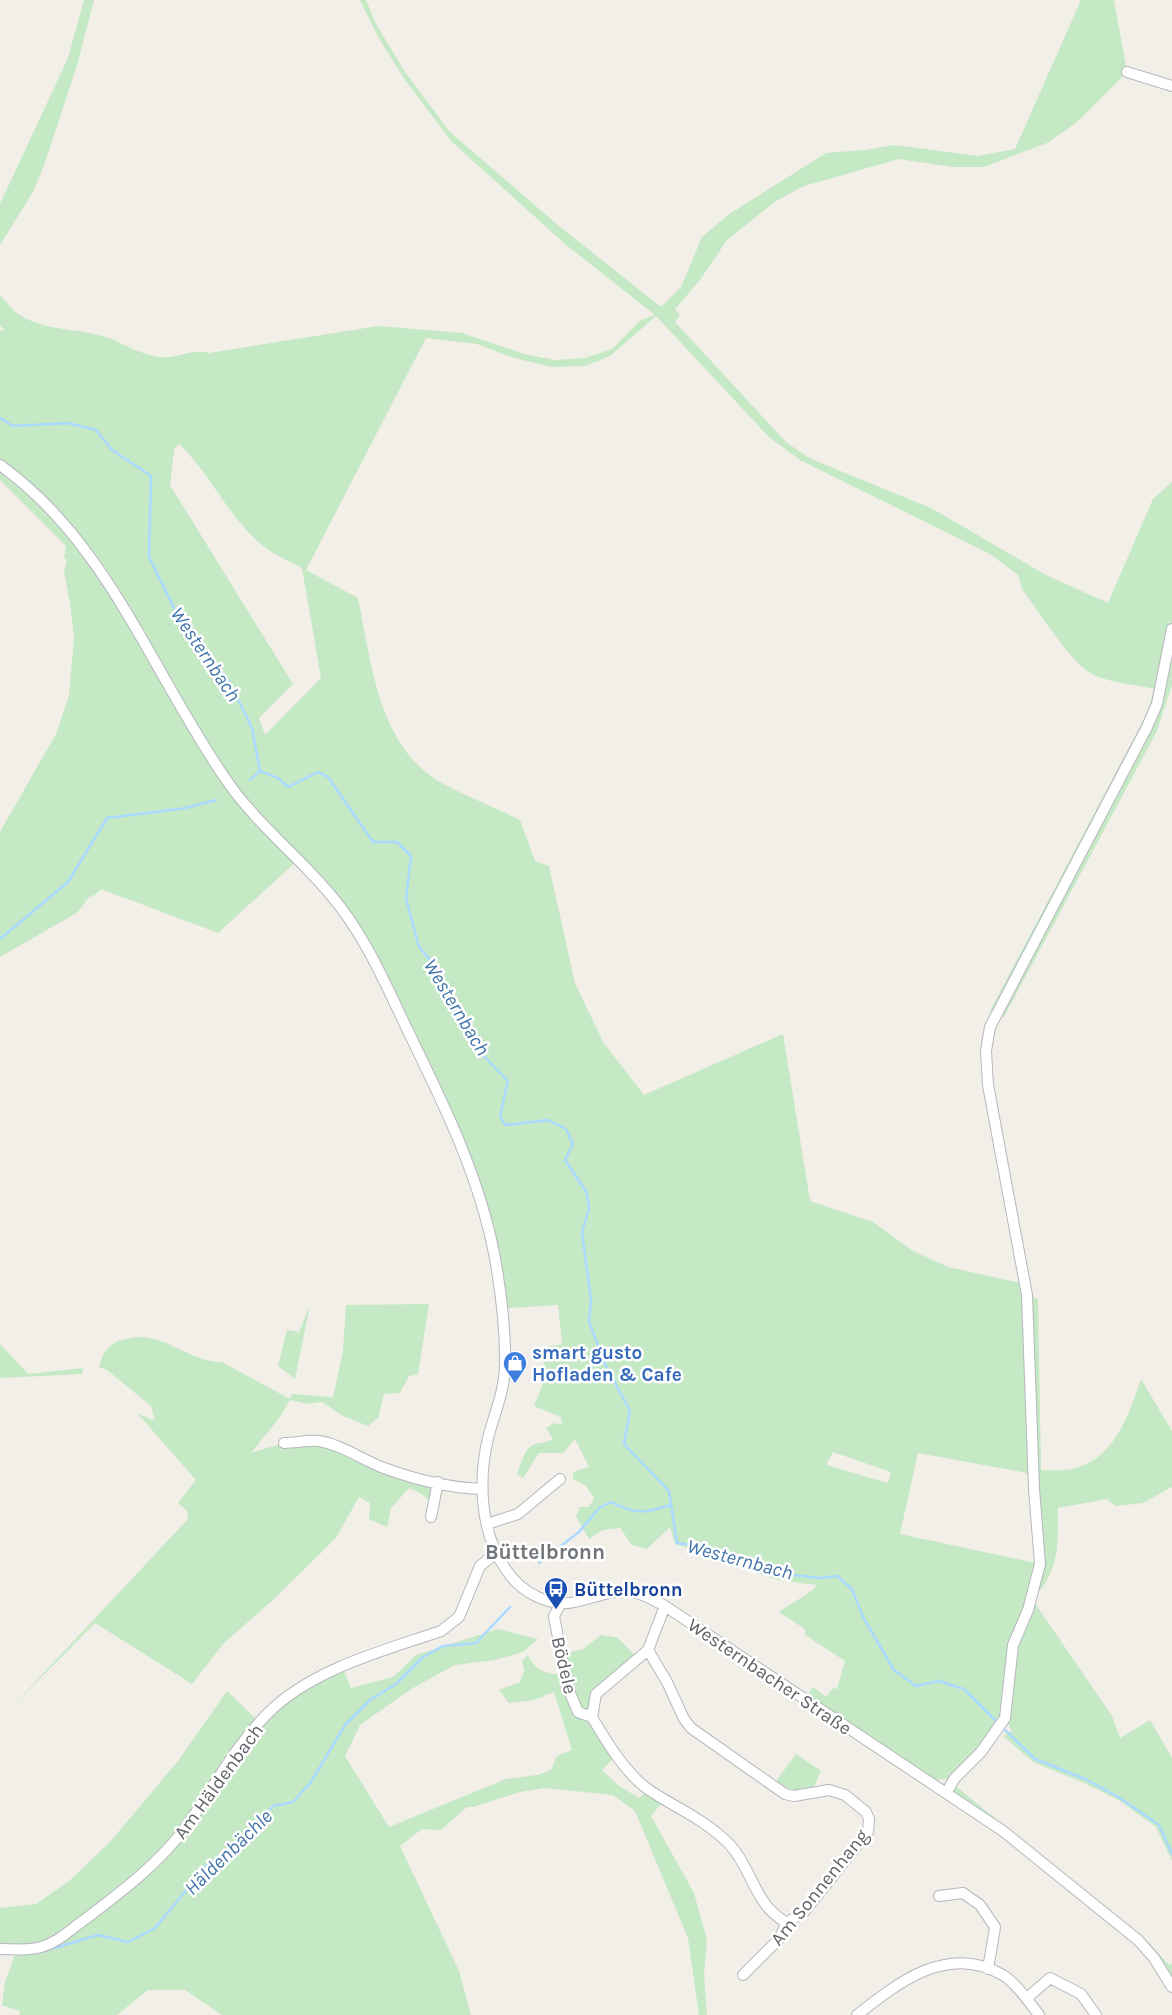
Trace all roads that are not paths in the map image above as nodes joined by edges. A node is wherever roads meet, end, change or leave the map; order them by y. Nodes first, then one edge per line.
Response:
1 (1127, 72) dead end
2 (1172, 86) edge
3 (0, 465) edge
4 (1172, 629) edge
5 (284, 1443) dead end
6 (560, 1479) dead end
7 (438, 1482) junction
8 (482, 1489) junction
9 (431, 1517) dead end
10 (487, 1524) junction
11 (496, 1553) junction
12 (560, 1603) junction
13 (665, 1606) junction
14 (648, 1650) junction
15 (592, 1718) junction
16 (946, 1793) junction
17 (939, 1896) dead end
18 (786, 1923) junction
19 (0, 1949) edge
20 (988, 1969) junction
21 (743, 1975) dead end
22 (1172, 1987) edge
23 (1027, 1998) junction
24 (857, 2015) edge
25 (1039, 2015) edge
26 (1096, 2015) edge

1 - 2 street
3 - 8 street, Westernbacher Straße
4 - 16 street
5 - 7 street
6 - 10 street
7 - 8 street
7 - 9 street
8 - 10 street, Westernbacher Straße
10 - 11 street, Westernbacher Straße
11 - 12 street, Westernbacher Straße
11 - 19 street, Am Häldenbach
12 - 13 street, Westernbacher Straße
12 - 15 street, Bödele
13 - 14 street
13 - 16 street, Westernbacher Straße
14 - 15 street
14 - 18 street, Am Sonnenhang
15 - 18 street, Bödele
16 - 22 street, Westernbacher Straße
17 - 20 street
18 - 21 street, Am Sonnenhang
20 - 23 street
20 - 24 street
23 - 25 street
23 - 26 street

